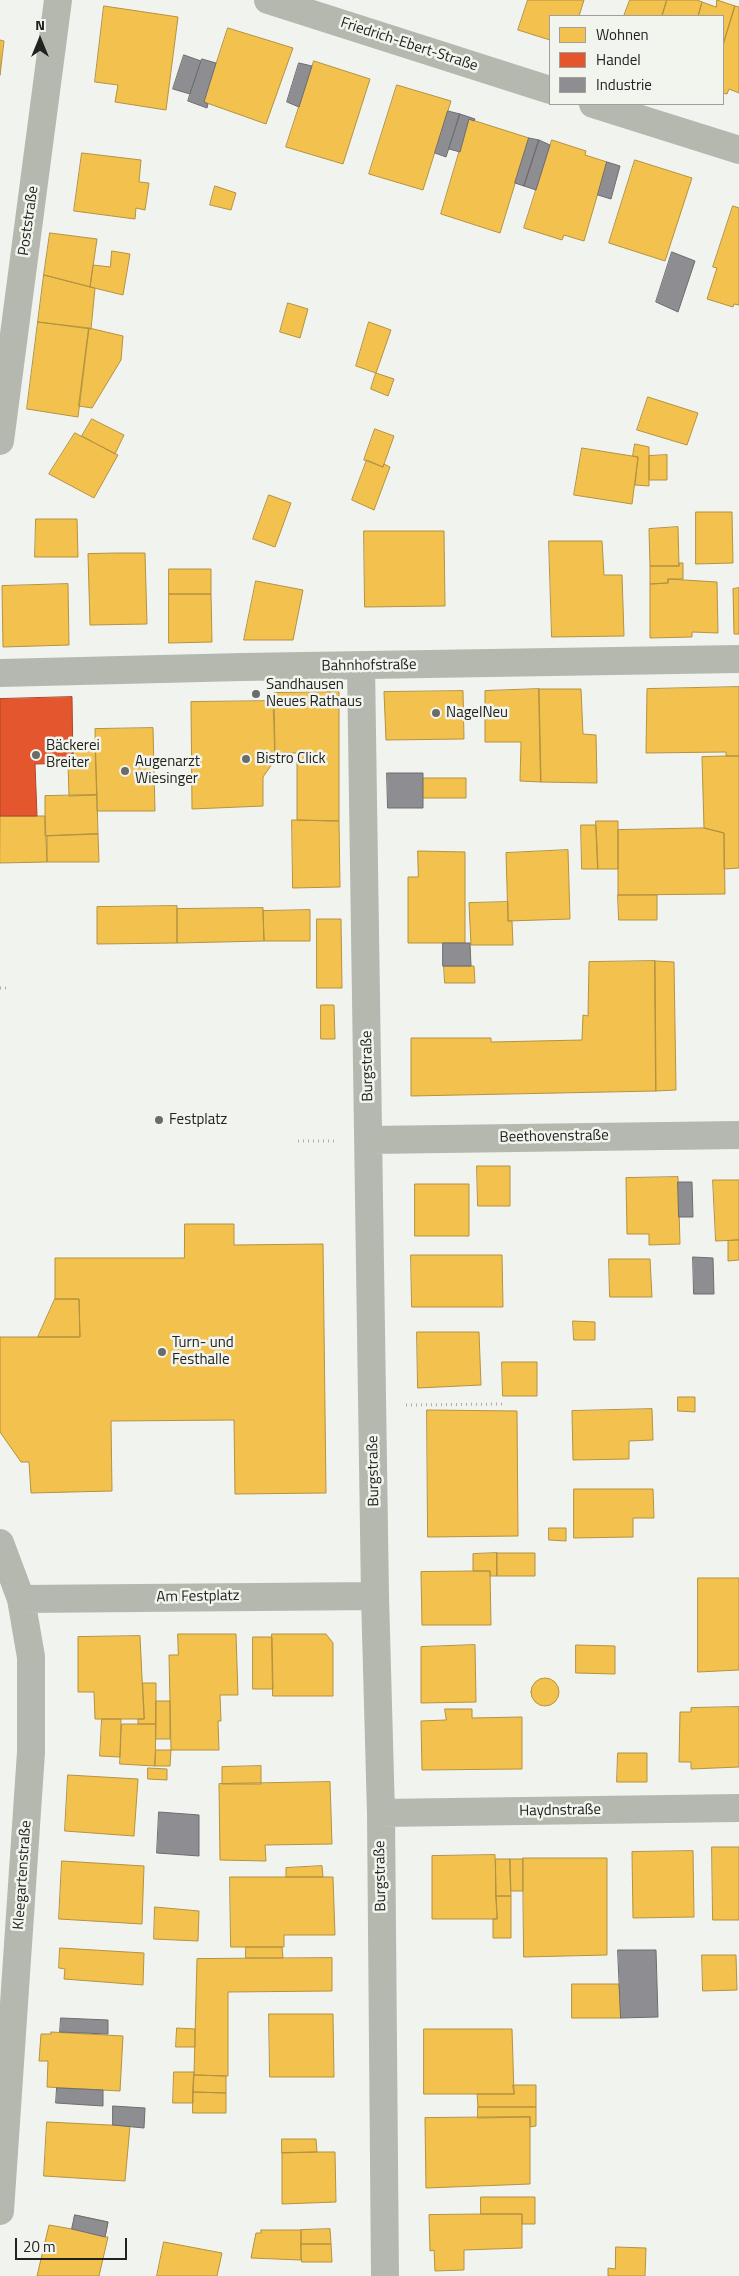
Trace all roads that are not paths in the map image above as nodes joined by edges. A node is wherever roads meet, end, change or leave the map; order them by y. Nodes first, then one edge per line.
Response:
1 (58, 0) edge
2 (268, 0) edge
3 (549, 90) edge
4 (596, 105) edge
5 (739, 150) edge
6 (0, 441) edge
7 (739, 660) edge
8 (361, 666) junction
9 (0, 673) edge
10 (739, 1135) edge
11 (369, 1140) junction
12 (0, 1543) edge
13 (375, 1596) junction
14 (21, 1599) junction
15 (739, 1808) edge
16 (381, 1813) junction
17 (0, 2211) edge
18 (385, 2276) edge

1 - 6 street, Poststraße
2 - 3 street, Friedrich-Ebert-Straße
4 - 5 street
7 - 8 street, Bahnhofstraße
8 - 9 street, Bahnhofstraße
8 - 11 street, Burgstraße
10 - 11 street, Beethovenstraße
11 - 13 street, Burgstraße
12 - 14 street, Kleegartenstraße
13 - 14 street, Am Festplatz
13 - 16 street, Burgstraße
14 - 17 street, Kleegartenstraße
15 - 16 street, Haydnstraße
16 - 18 street, Burgstraße

